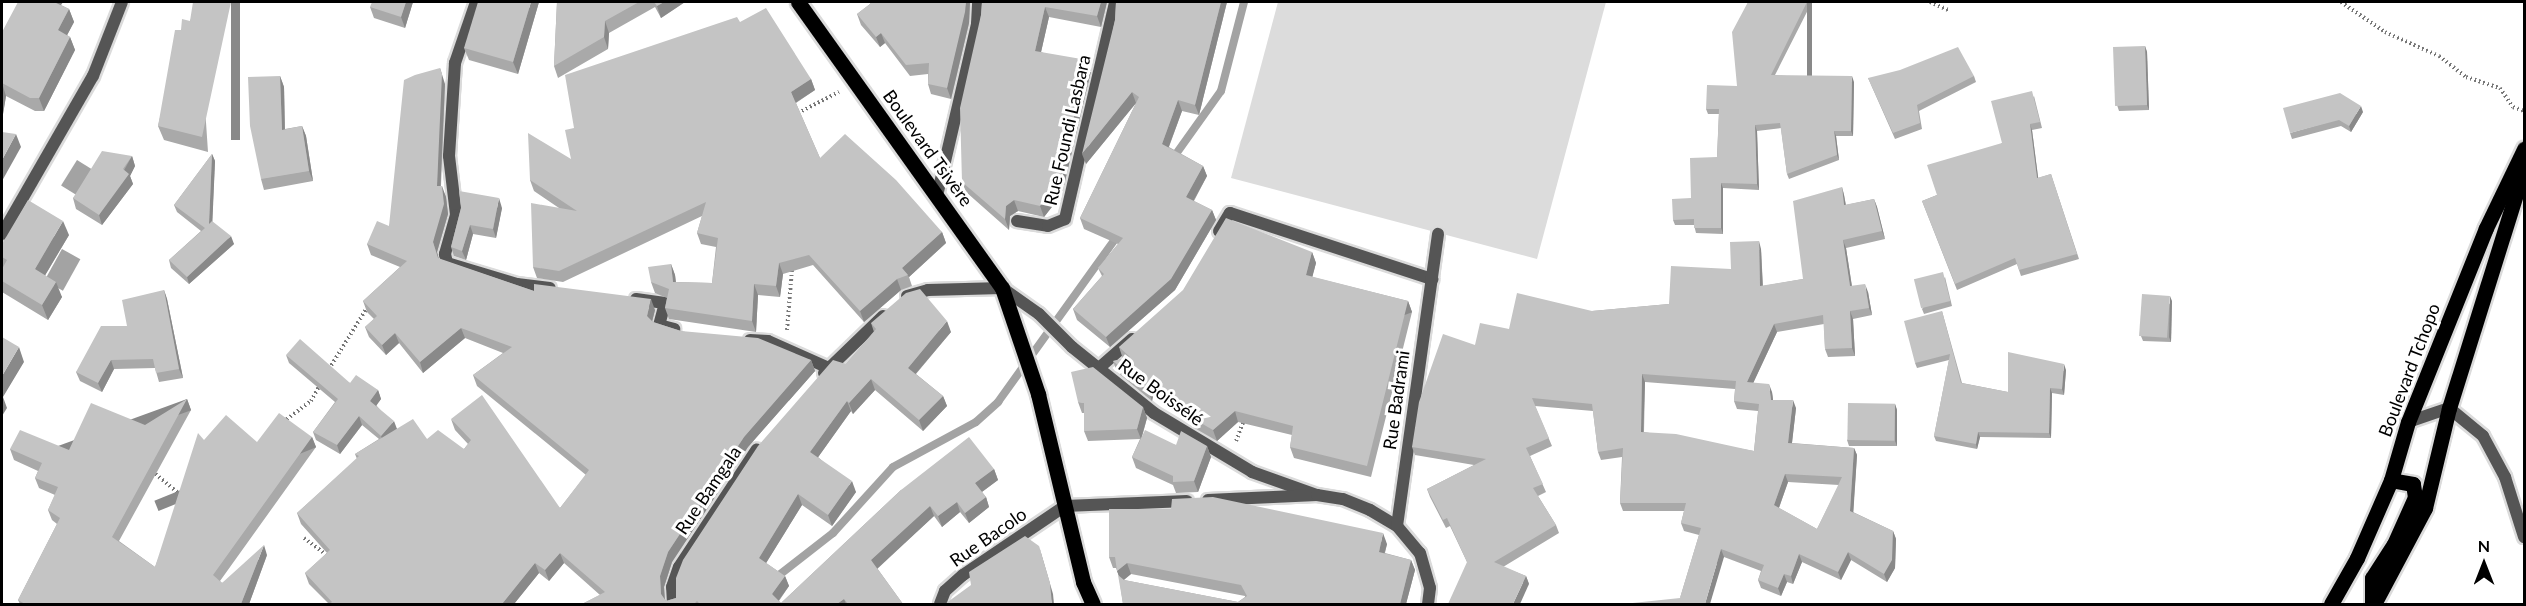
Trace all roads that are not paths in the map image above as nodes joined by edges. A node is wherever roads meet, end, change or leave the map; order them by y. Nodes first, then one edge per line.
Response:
1 (122, 2) edge
2 (476, 2) edge
3 (798, 2) edge
4 (978, 2) edge
5 (1115, 2) edge
6 (2524, 149) edge
7 (2524, 168) edge
8 (937, 196) junction
9 (1017, 222) dead end
10 (2, 234) edge
11 (1438, 234) dead end
12 (1212, 244) edge
13 (1432, 279) junction
14 (1002, 288) junction
15 (562, 290) edge
16 (619, 297) edge
17 (1140, 332) edge
18 (686, 333) edge
19 (738, 339) edge
20 (829, 368) junction
21 (1099, 368) junction
22 (814, 385) edge
23 (2449, 408) junction
24 (2408, 422) junction
25 (770, 435) edge
26 (2391, 480) junction
27 (1317, 495) junction
28 (1065, 506) junction
29 (1396, 526) junction
30 (2524, 537) edge
31 (1083, 582) junction
32 (673, 604) edge
33 (940, 604) edge
34 (1083, 604) edge
35 (1093, 604) edge
36 (1428, 604) edge
37 (2331, 604) edge
38 (2373, 604) edge

1 - 10 street
2 - 15 street
3 - 8 main road, Boulevard Tsivère
4 - 8 street
5 - 9 street, Rue Foundi Lasbara
6 - 24 main road, Boulevard Tchopo
7 - 23 main road
8 - 14 main road, Boulevard Tsivère
11 - 13 street, Rue Badrami
12 - 13 street
13 - 29 street, Rue Badrami
14 - 20 street
14 - 21 street, Rue Boissélé
14 - 28 main road, Boulevard Tsivère
16 - 18 street
17 - 21 street
19 - 20 street
20 - 22 street
21 - 27 street, Rue Boissélé
23 - 24 street
23 - 30 street
23 - 38 main road
24 - 26 main road, Boulevard Tchopo
25 - 32 street, Rue Bamgala
26 - 37 main road, Boulevard Tchopo
26 - 38 main road
27 - 28 street
27 - 29 street
28 - 31 main road
28 - 33 street, Rue Bacolo
29 - 36 street
31 - 34 main road
31 - 35 main road

